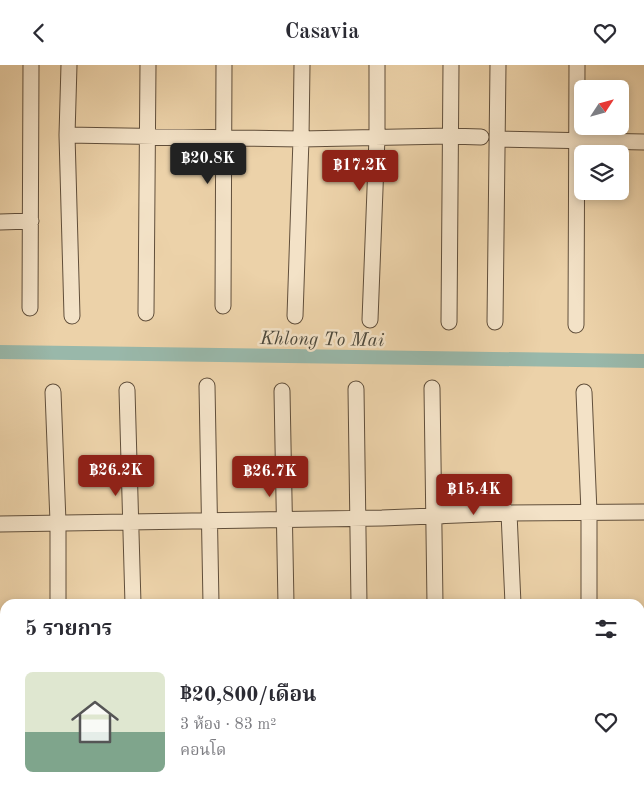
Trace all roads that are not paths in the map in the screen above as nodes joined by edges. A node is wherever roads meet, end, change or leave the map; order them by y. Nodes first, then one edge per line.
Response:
1 (31, 65) edge
2 (69, 65) edge
3 (148, 65) edge
4 (224, 65) edge
5 (302, 65) edge
6 (377, 65) edge
7 (451, 65) edge
8 (498, 65) edge
9 (577, 65) edge
10 (67, 135) junction
11 (147, 136) junction
12 (449, 136) junction
13 (223, 137) junction
14 (376, 137) junction
15 (481, 137) dead end
16 (301, 139) junction
17 (498, 139) junction
18 (578, 140) junction
19 (644, 141) edge
20 (31, 221) junction
21 (0, 222) edge
22 (223, 306) dead end
23 (30, 308) dead end
24 (146, 313) dead end
25 (72, 316) dead end
26 (295, 317) dead end
27 (370, 321) dead end
28 (449, 322) dead end
29 (496, 322) dead end
30 (576, 325) dead end
31 (207, 386) dead end
32 (432, 388) dead end
33 (356, 389) dead end
34 (127, 390) dead end
35 (282, 391) dead end
36 (53, 392) dead end
37 (584, 392) dead end
38 (588, 512) junction
39 (644, 512) edge
40 (507, 513) junction
41 (438, 516) junction
42 (285, 519) junction
43 (358, 519) junction
44 (210, 520) junction
45 (131, 521) junction
46 (58, 522) junction
47 (0, 524) edge
48 (58, 599) edge
49 (133, 599) edge
50 (210, 599) edge
51 (286, 599) edge
52 (359, 599) edge
53 (435, 599) edge
54 (513, 599) edge
55 (589, 599) edge

1 - 20 street
2 - 10 street
3 - 11 street
4 - 13 street
5 - 16 street
6 - 14 street
7 - 12 street
8 - 17 street
9 - 18 street
10 - 11 street
10 - 25 street
11 - 13 street
11 - 24 street
12 - 14 street
12 - 15 street
12 - 28 street
13 - 16 street
13 - 22 street
14 - 16 street
14 - 27 street
16 - 26 street
17 - 18 street
17 - 29 street
18 - 19 street
18 - 30 street
20 - 21 street
20 - 23 street
31 - 44 street
32 - 41 street
33 - 43 street
34 - 45 street
35 - 42 street
36 - 46 street
37 - 38 street
38 - 39 street
38 - 40 street
38 - 55 street
40 - 41 street
40 - 54 street
41 - 43 street
41 - 53 street
42 - 43 street
42 - 44 street
42 - 51 street
43 - 52 street
44 - 45 street
44 - 50 street
45 - 46 street
45 - 49 street
46 - 47 street
46 - 48 street

